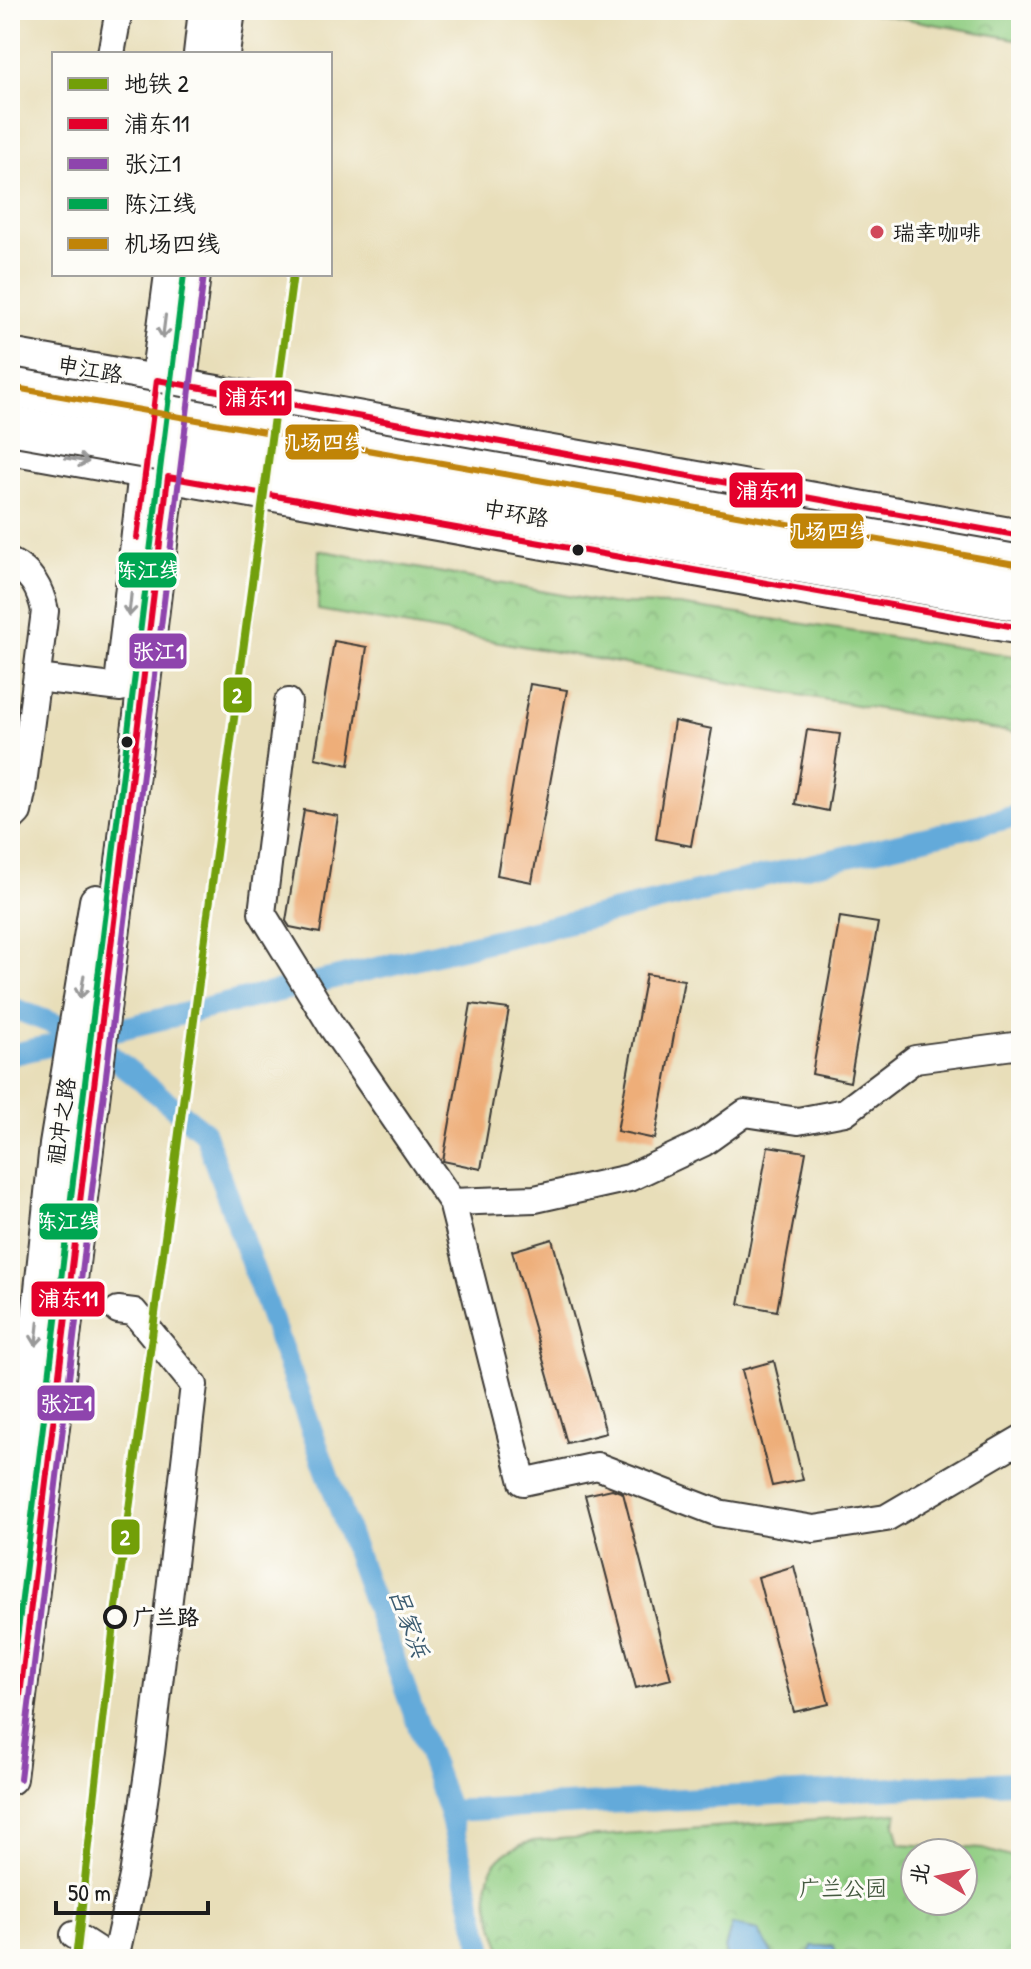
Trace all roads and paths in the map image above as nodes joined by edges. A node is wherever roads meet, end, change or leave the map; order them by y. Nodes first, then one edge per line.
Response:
1 (119, 10) edge
2 (205, 10) edge
3 (229, 10) edge
4 (111, 52) edge
5 (200, 52) edge
6 (223, 52) edge
7 (171, 276) edge
8 (194, 276) edge
9 (10, 355) edge
10 (168, 382) junction
11 (10, 387) edge
12 (10, 425) edge
13 (10, 448) edge
14 (157, 475) junction
15 (1021, 536) edge
16 (10, 562) edge
17 (1021, 565) edge
18 (1021, 602) edge
19 (1021, 628) edge
20 (37, 678) junction
21 (121, 688) junction
22 (288, 702) dead end
23 (10, 820) edge
24 (105, 913) junction
25 (1021, 1045) edge
26 (71, 1150) junction
27 (452, 1202) junction
28 (118, 1310) dead end
29 (1021, 1439) edge
30 (10, 1589) edge
31 (10, 1778) edge
32 (74, 1935) dead end
33 (113, 1959) edge

1 - 4 street
2 - 5 main road
3 - 6 main road
7 -> 10 main road, 祖冲之路
8 - 10 main road, 祖冲之路
9 - 10 main road, 申江路
10 - 14 main road, 祖冲之路
10 - 15 main road, 申江路
11 - 17 highway, 中环路, bridge
12 - 18 highway, 中环路, bridge
13 -> 14 main road
14 - 19 main road
14 -> 21 main road, 祖冲之路
14 - 24 main road, 祖冲之路
16 - 20 street
20 - 21 street
20 - 23 street
21 - 24 main road, 祖冲之路
22 - 27 street
24 - 26 main road, 祖冲之路
25 - 27 street
26 -> 30 main road, 祖冲之路
26 - 31 main road, 祖冲之路
27 - 29 street
28 - 33 street
32 - 33 street

